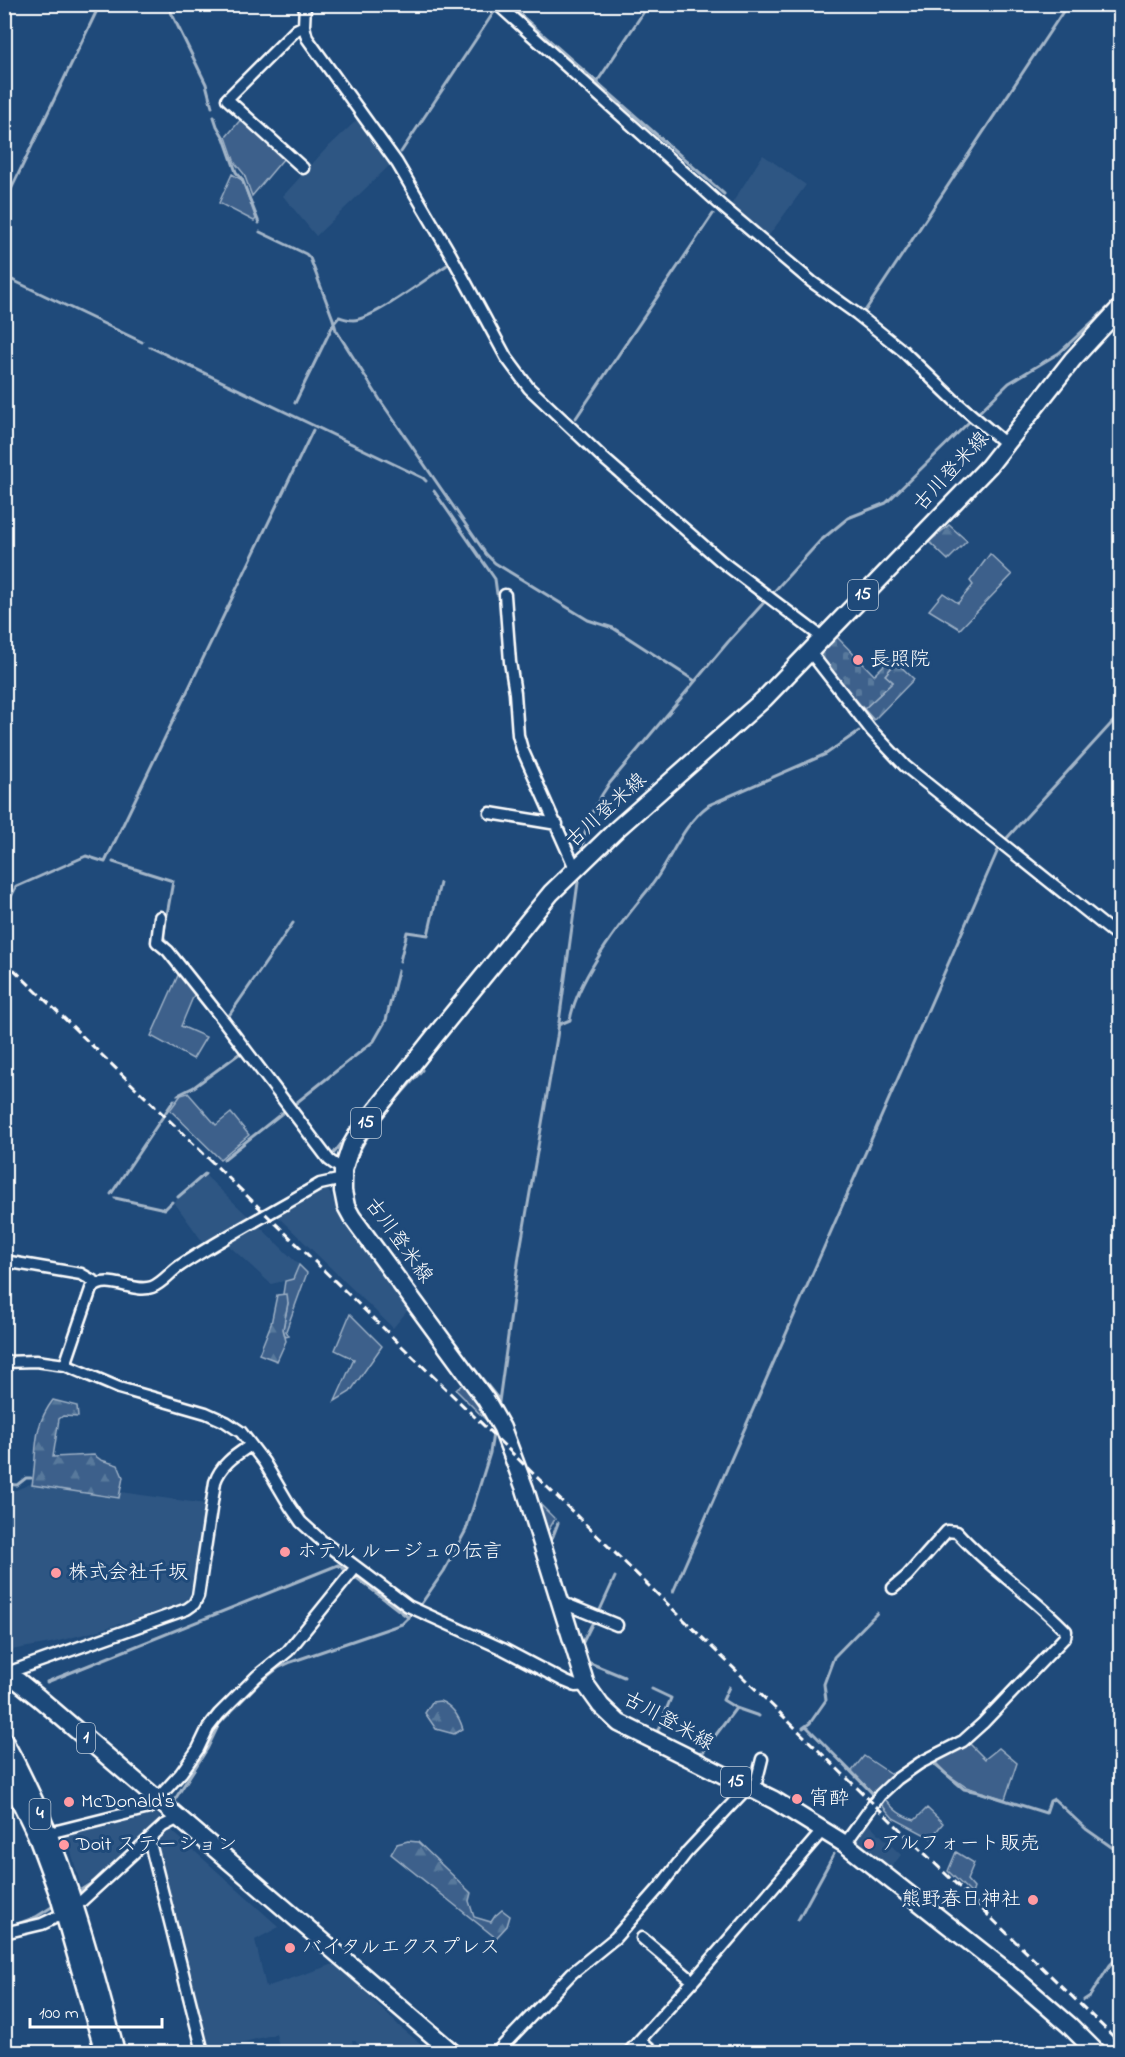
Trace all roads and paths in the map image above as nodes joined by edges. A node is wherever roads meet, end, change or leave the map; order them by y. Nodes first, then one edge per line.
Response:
1 (305, 4) edge
2 (497, 4) edge
3 (304, 26) junction
4 (303, 168) dead end
5 (1120, 308) edge
6 (1007, 445) junction
7 (506, 595) dead end
8 (823, 638) junction
9 (810, 652) junction
10 (490, 813) dead end
11 (557, 824) junction
12 (579, 865) junction
13 (160, 917) dead end
14 (1120, 938) edge
15 (343, 1175) junction
16 (4, 1261) edge
17 (97, 1283) junction
18 (4, 1362) edge
19 (65, 1365) junction
20 (251, 1445) junction
21 (355, 1568) junction
22 (893, 1588) dead end
23 (561, 1607) junction
24 (617, 1625) dead end
25 (4, 1675) edge
26 (586, 1685) junction
27 (4, 1741) edge
28 (762, 1759) dead end
29 (4, 1768) edge
30 (750, 1789) junction
31 (169, 1809) junction
32 (823, 1830) junction
33 (49, 1833) junction
34 (149, 1839) junction
35 (845, 1844) junction
36 (67, 1903) junction
37 (4, 1933) edge
38 (642, 1938) dead end
39 (693, 1982) junction
40 (640, 2040) junction
41 (104, 2052) edge
42 (116, 2052) edge
43 (203, 2052) edge
44 (452, 2052) edge
45 (496, 2052) edge
46 (629, 2052) edge
47 (654, 2052) edge
48 (1096, 2052) edge

1 - 3 street
2 - 6 street
3 - 4 street
3 - 8 street
5 - 6 main road, 古川登米線 / 15
6 - 8 main road, 古川登米線 / 15
7 - 11 street
8 - 9 main road, 古川登米線 / 15
9 - 12 main road, 古川登米線 / 15
9 - 14 street
10 - 11 street
11 - 12 street
12 - 15 main road, 古川登米線 / 15
13 - 15 street
15 - 17 street
15 - 23 main road, 古川登米線 / 15
16 - 17 street
17 - 19 street
18 - 19 street
19 - 20 street
20 - 21 street
20 - 25 street
21 - 26 street
21 - 31 street
22 - 35 street
23 - 24 street
23 - 26 main road, 古川登米線 / 15
25 - 31 main road, 1
26 - 30 main road, 古川登米線 / 15
27 - 33 main road, 4
28 - 30 street
29 - 36 main road, 4
30 - 32 main road, 古川登米線 / 15
30 - 45 street
31 - 33 street
31 - 34 street
31 - 44 main road, 1
32 - 35 main road, 古川登米線 / 15
32 - 39 street
33 - 36 main road, 4
34 - 36 street
34 - 43 street
35 - 48 main road, 古川登米線 / 15
36 - 37 street
36 - 41 main road, 4
36 - 42 main road, 4
38 - 39 street
39 - 40 street
40 - 46 street
40 - 47 street

